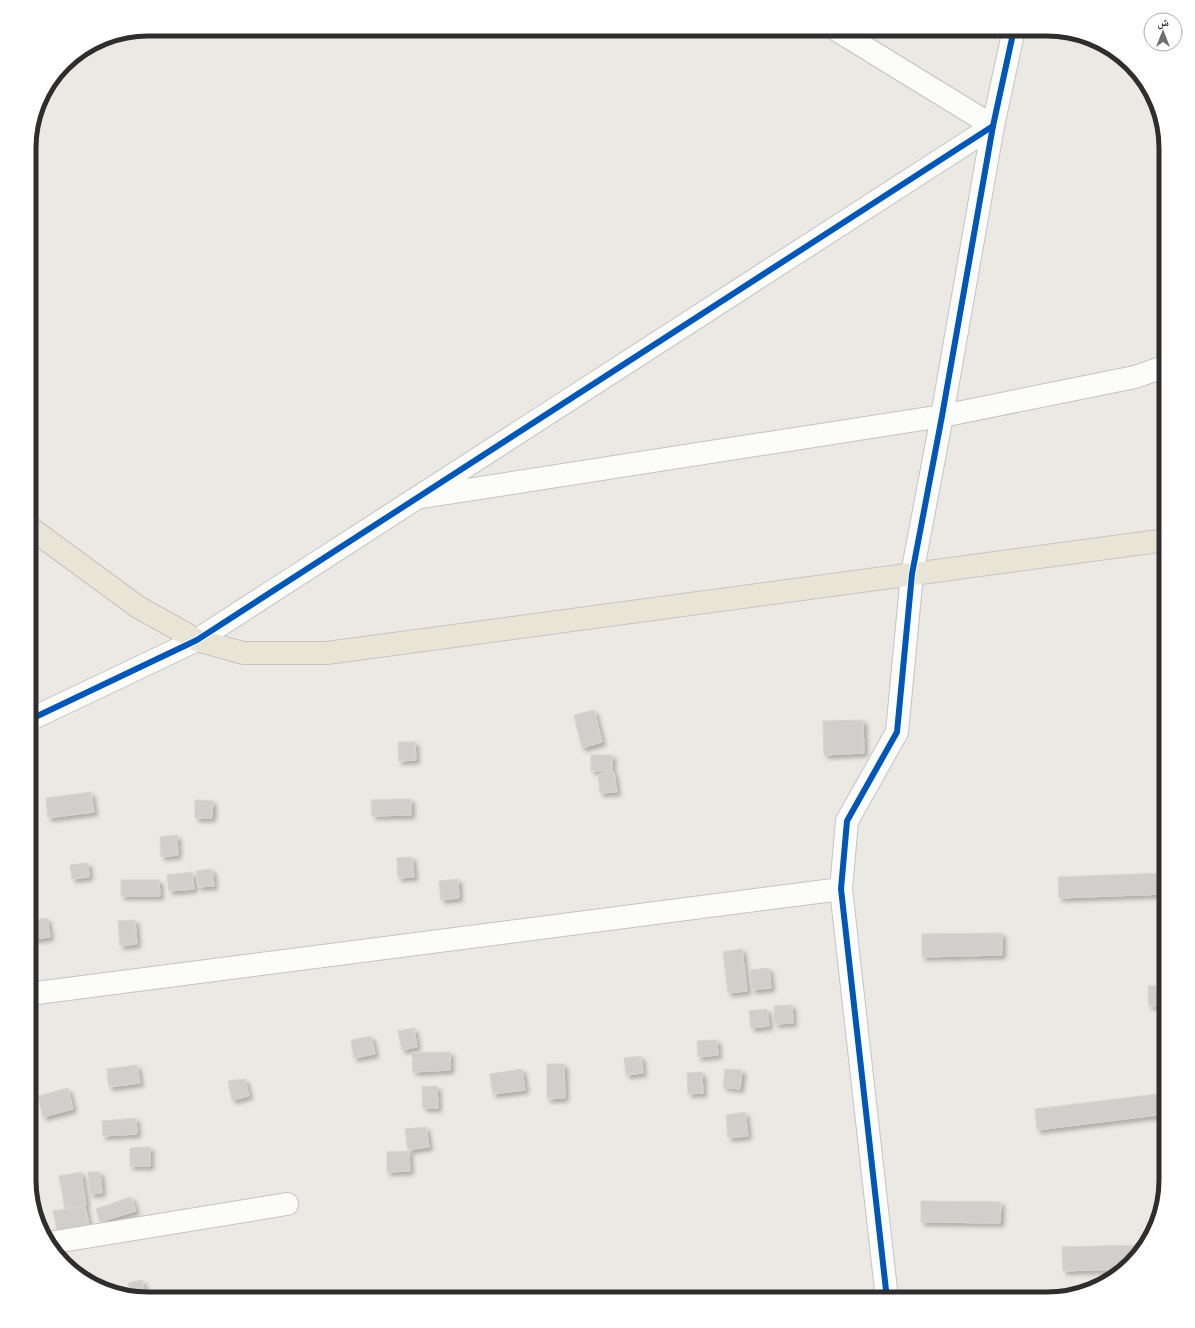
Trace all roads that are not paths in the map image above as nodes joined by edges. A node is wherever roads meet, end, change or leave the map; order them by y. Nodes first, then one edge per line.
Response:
1 (846, 36) edge
2 (1012, 36) edge
3 (993, 126) junction
4 (1159, 368) edge
5 (942, 416) junction
6 (415, 498) junction
7 (36, 532) edge
8 (1159, 541) edge
9 (912, 574) junction
10 (197, 640) junction
11 (36, 717) edge
12 (841, 889) junction
13 (36, 993) edge
14 (287, 1204) dead end
15 (55, 1242) edge
16 (886, 1292) edge

1 - 3 street
2 - 3 street
3 - 5 street
3 - 6 street
4 - 5 street
5 - 6 street
5 - 9 street
6 - 10 street
7 - 10 main road
8 - 9 main road
9 - 10 main road
9 - 12 street
10 - 11 street
12 - 13 street
12 - 16 street
14 - 15 street

